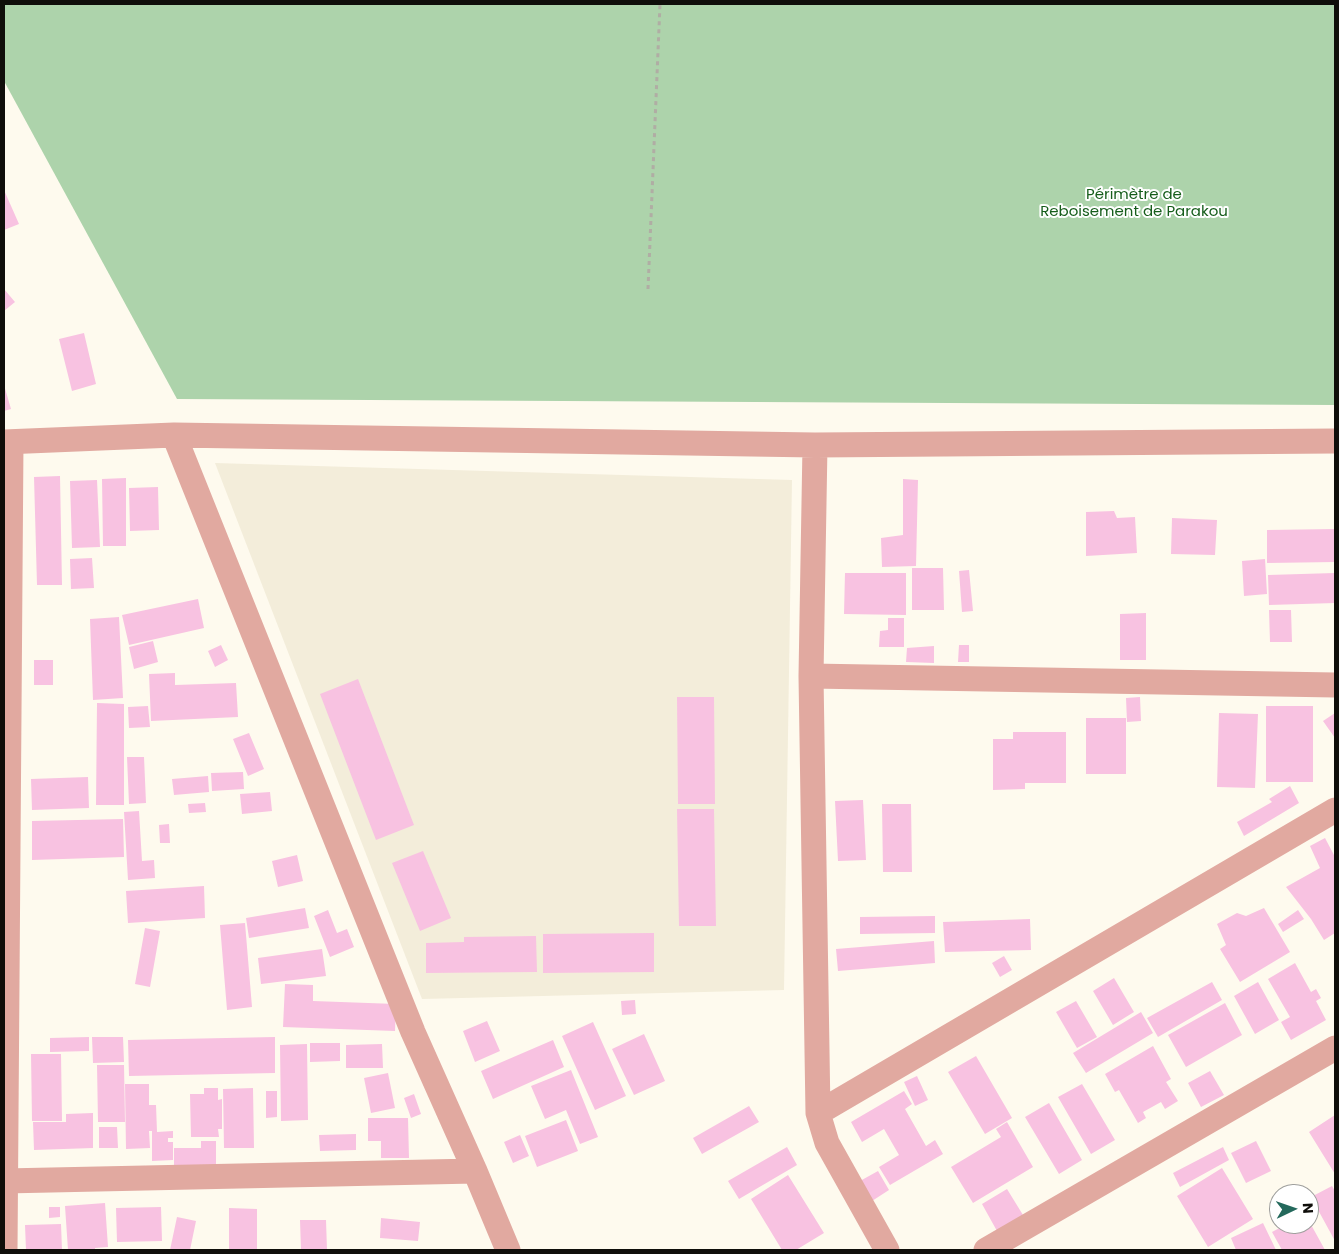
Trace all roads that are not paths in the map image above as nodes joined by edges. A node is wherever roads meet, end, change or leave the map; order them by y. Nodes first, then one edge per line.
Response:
1 (174, 435) junction
2 (1335, 441) edge
3 (8, 442) edge
4 (816, 445) junction
5 (812, 676) junction
6 (1335, 684) edge
7 (1335, 810) edge
8 (1335, 1048) edge
9 (818, 1113) junction
10 (475, 1171) junction
11 (4, 1181) edge
12 (5, 1250) edge
13 (508, 1250) edge
14 (887, 1250) edge
15 (986, 1250) edge

1 - 3 street
1 - 4 street
1 - 10 street
2 - 4 street
3 - 11 street
4 - 5 street
5 - 6 street
5 - 9 street
7 - 9 street
8 - 15 street
9 - 14 street
10 - 11 street
10 - 13 street
11 - 12 street

